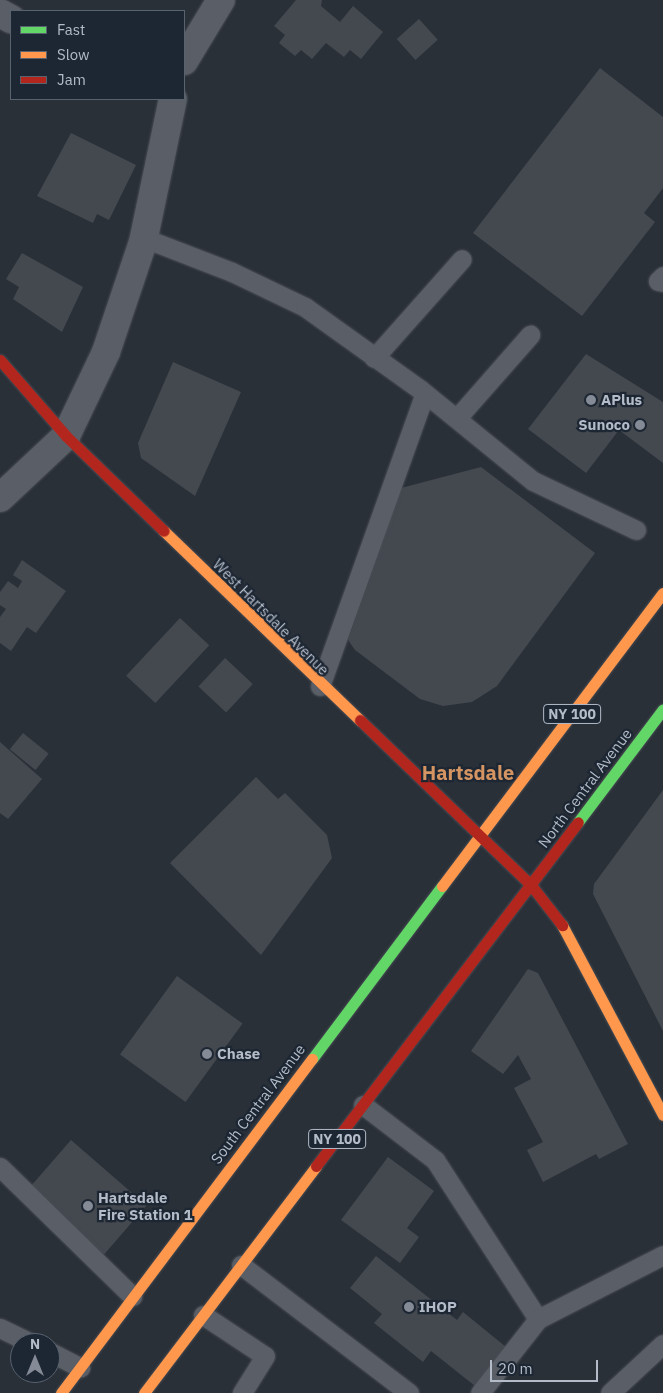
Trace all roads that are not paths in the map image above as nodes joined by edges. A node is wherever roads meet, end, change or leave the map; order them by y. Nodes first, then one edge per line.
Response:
1 (221, 0) edge
2 (185, 59) edge
3 (173, 100) edge
4 (144, 238) junction
5 (462, 259) dead end
6 (663, 276) edge
7 (663, 282) edge
8 (530, 336) dead end
9 (374, 358) junction
10 (0, 360) edge
11 (424, 394) junction
12 (458, 418) junction
13 (66, 436) junction
14 (0, 498) edge
15 (636, 530) dead end
16 (663, 593) edge
17 (320, 686) junction
18 (663, 708) edge
19 (480, 835) junction
20 (531, 885) junction
21 (363, 1106) junction
22 (663, 1115) edge
23 (0, 1167) edge
24 (663, 1255) edge
25 (241, 1265) junction
26 (132, 1296) junction
27 (203, 1315) junction
28 (538, 1319) junction
29 (663, 1344) edge
30 (60, 1357) edge
31 (80, 1367) junction
32 (61, 1393) edge
33 (144, 1393) edge
34 (242, 1393) edge
35 (409, 1393) edge
36 (480, 1393) edge
37 (610, 1393) edge

1 - 2 street
3 - 4 street
4 - 9 lane
4 - 13 street
5 - 9 lane
6 - 7 lane
8 - 12 lane
9 - 11 lane
10 - 13 main road, West Hartsdale Avenue
11 - 12 lane
11 - 17 lane
12 - 15 lane
13 - 14 street
13 - 17 main road, West Hartsdale Avenue
16 - 19 main road, NY 100
17 - 19 main road, West Hartsdale Avenue
18 - 20 main road, North Central Avenue / NY 100
19 - 20 main road, West Hartsdale Avenue
19 - 26 main road, South Central Avenue / NY 100
20 - 21 main road, NY 100
20 - 22 main road, West Hartsdale Avenue
21 - 25 main road, NY 100
21 - 28 lane
23 - 26 lane
24 - 28 lane
25 - 27 main road, NY 100
25 - 35 lane
26 - 31 main road, South Central Avenue / NY 100
27 - 33 main road, NY 100
27 - 34 lane
28 - 36 lane
29 - 37 lane
30 - 31 lane
31 - 32 main road, South Central Avenue / NY 100

